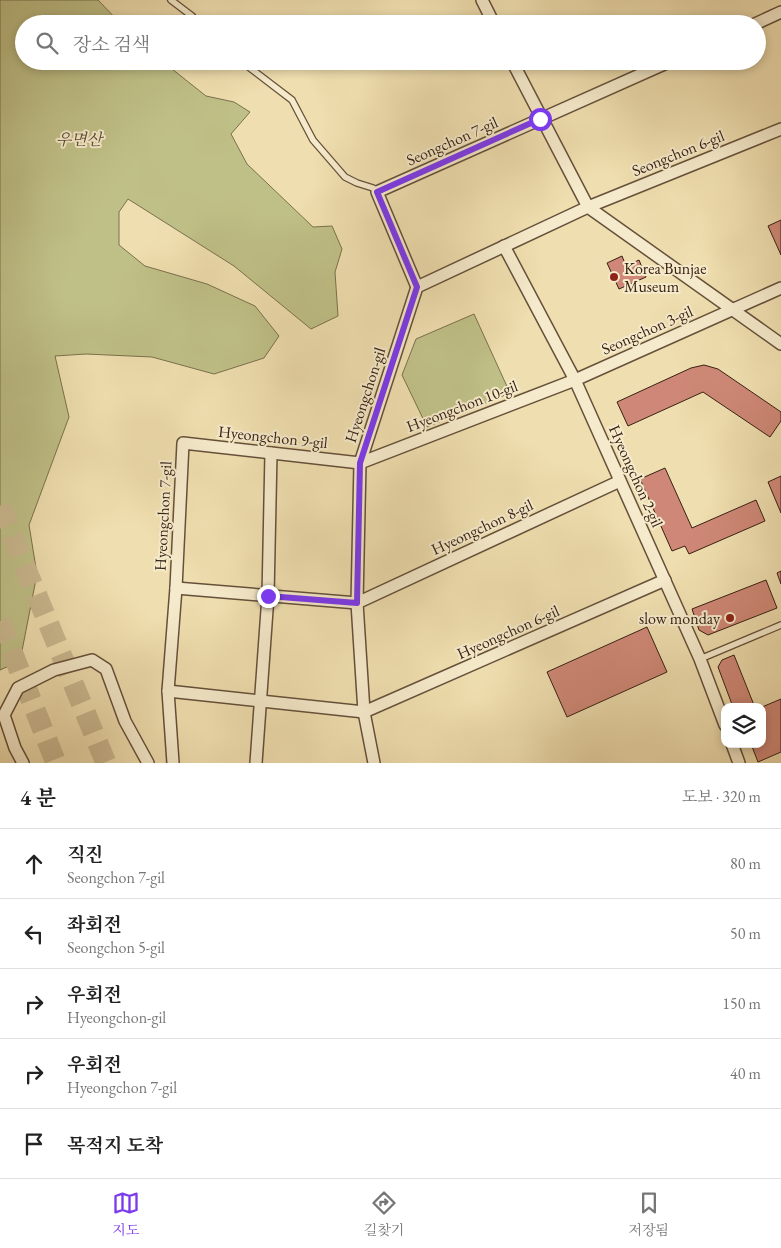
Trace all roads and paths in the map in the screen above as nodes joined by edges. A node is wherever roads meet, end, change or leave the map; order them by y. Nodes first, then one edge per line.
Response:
1 (171, 0) edge
2 (482, 0) edge
3 (781, 12) edge
4 (191, 15) edge
5 (490, 15) edge
6 (766, 19) edge
7 (253, 70) edge
8 (516, 70) edge
9 (650, 70) edge
10 (540, 119) junction
11 (781, 129) edge
12 (377, 192) junction
13 (588, 207) junction
14 (504, 246) junction
15 (417, 287) junction
16 (781, 288) edge
17 (732, 311) junction
18 (781, 344) edge
19 (575, 380) junction
20 (183, 443) joint
21 (271, 453) junction
22 (360, 463) junction
23 (620, 480) junction
24 (665, 580) junction
25 (176, 588) junction
26 (268, 596) junction
27 (357, 603) junction
28 (781, 625) edge
29 (700, 659) junction
30 (168, 691) junction
31 (261, 701) junction
32 (364, 712) junction
33 (721, 714) edge
34 (733, 748) edge
35 (23, 763) edge
36 (148, 763) edge
37 (174, 763) edge
38 (256, 763) edge
39 (374, 763) edge
40 (739, 763) edge

1 - 4 lane
2 - 5 street
3 - 6 street
7 - 12 lane
8 - 10 street
9 - 10 street, Seongchon 7-gil
10 - 12 street, Seongchon 7-gil
10 - 13 street
11 - 13 street, Seongchon 6-gil
12 - 15 street
13 - 14 street
13 - 17 street
14 - 15 street
14 - 19 street, Hyeongchon 2-gil
15 - 22 street, Hyeongchon-gil
16 - 17 street, Seongchon 3-gil
17 - 18 street
17 - 19 street, Seongchon 3-gil
19 - 22 street, Hyeongchon 10-gil
19 - 23 street, Hyeongchon 2-gil
20 - 21 street, Hyeongchon 9-gil
20 - 25 street, Hyeongchon 7-gil
21 - 22 street, Hyeongchon 9-gil
21 - 26 street
22 - 27 street, Hyeongchon-gil
23 - 24 street, Hyeongchon 2-gil
23 - 27 street, Hyeongchon 8-gil
24 - 29 street, Hyeongchon 2-gil
24 - 32 street, Hyeongchon 6-gil
25 - 26 street, Hyeongchon 7-gil
25 - 30 street
26 - 27 street, Hyeongchon 7-gil
26 - 31 street
27 - 32 street, Hyeongchon-gil
28 - 29 lane
29 - 33 street, Hyeongchon 2-gil
30 - 31 street
30 - 37 street
31 - 32 street
31 - 38 street
32 - 39 street, Hyeongchon-gil
34 - 40 street
35 - 36 street

